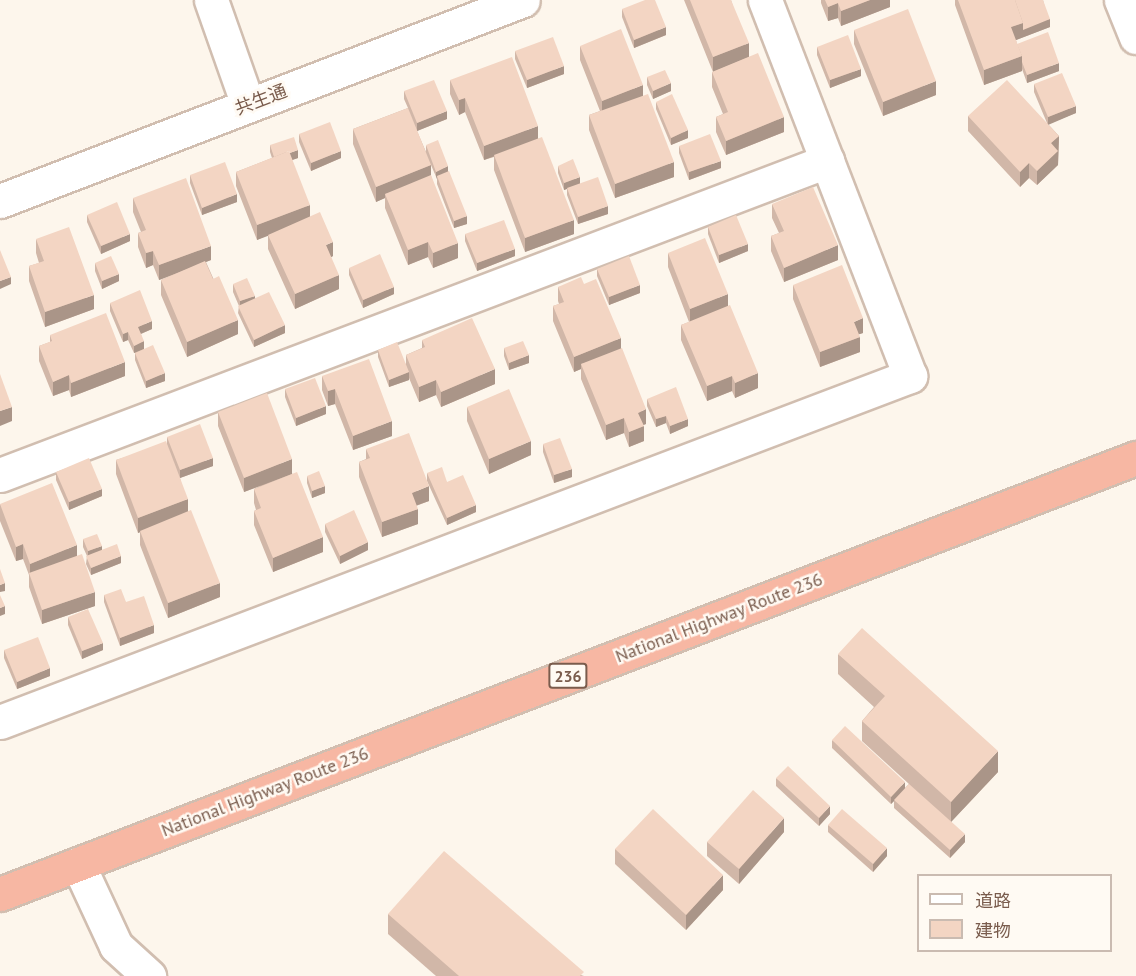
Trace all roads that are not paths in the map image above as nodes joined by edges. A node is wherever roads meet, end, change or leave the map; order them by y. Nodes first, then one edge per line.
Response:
1 (211, 0) edge
2 (523, 0) edge
3 (765, 0) edge
4 (1121, 0) edge
5 (1136, 37) edge
6 (248, 105) junction
7 (827, 161) junction
8 (0, 201) edge
9 (1136, 458) edge
10 (0, 475) edge
11 (0, 722) edge
12 (78, 864) junction
13 (0, 894) edge
14 (149, 976) edge

1 - 6 street
2 - 6 street, 共生通
3 - 7 street
4 - 5 street
6 - 8 street, 共生通
7 - 10 street
7 - 11 street
9 - 12 highway, National Highway Route 236 / 236
12 - 13 highway, National Highway Route 236 / 236
12 - 14 street

